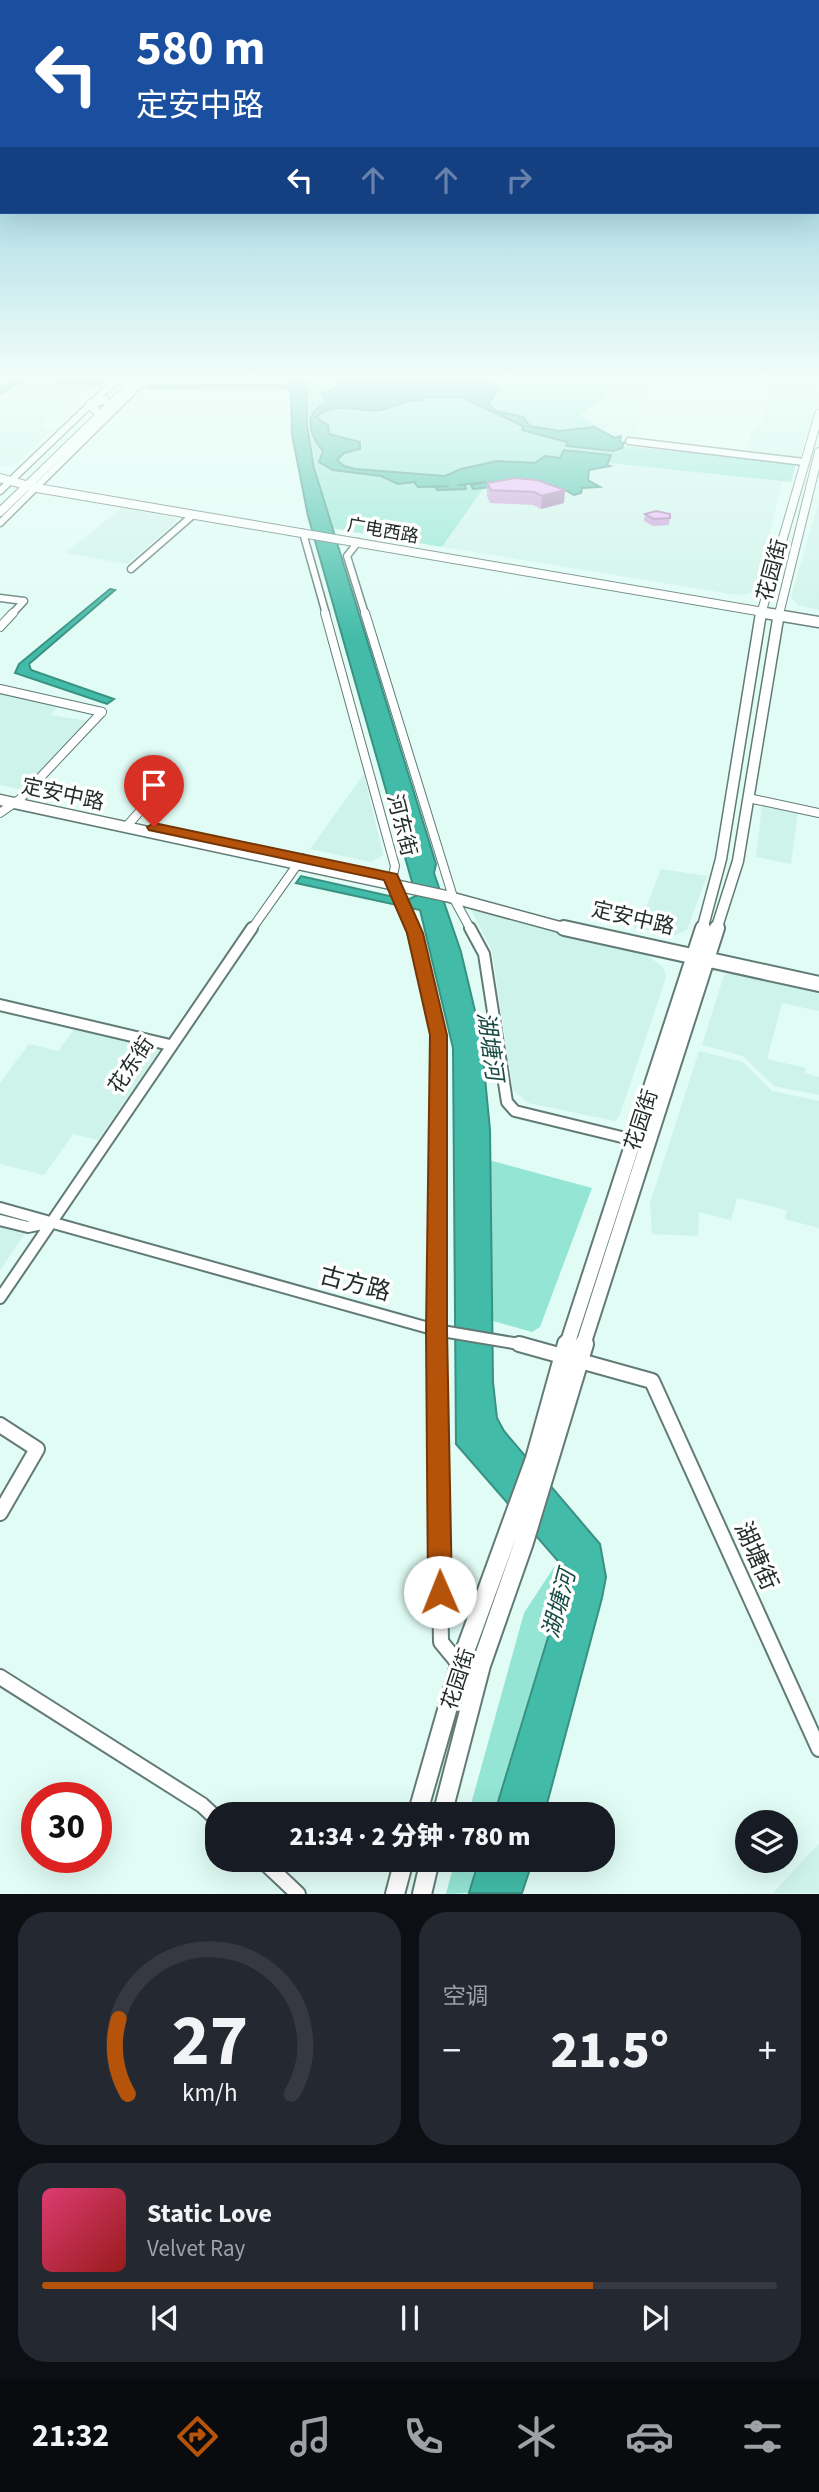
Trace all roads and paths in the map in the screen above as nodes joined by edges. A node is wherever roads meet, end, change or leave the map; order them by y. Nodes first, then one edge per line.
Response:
1 (43, 463) edge
2 (46, 463) edge
3 (48, 463) edge
4 (803, 463) edge
5 (816, 463) edge
6 (0, 472) edge
7 (0, 478) edge
8 (26, 482) junction
9 (0, 491) edge
10 (0, 501) edge
11 (0, 512) edge
12 (193, 514) junction
13 (0, 523) edge
14 (307, 532) junction
15 (336, 536) junction
16 (358, 542) junction
17 (131, 569) dead end
18 (0, 598) edge
19 (761, 609) junction
20 (779, 612) junction
21 (819, 615) edge
22 (819, 622) edge
23 (0, 627) edge
24 (0, 689) edge
25 (163, 785) dead end
26 (0, 794) edge
27 (748, 797) junction
28 (0, 800) edge
29 (17, 801) junction
30 (0, 813) edge
31 (819, 813) edge
32 (128, 825) junction
33 (300, 861) junction
34 (398, 884) junction
35 (447, 893) junction
36 (702, 957) junction
37 (819, 977) edge
38 (819, 984) edge
39 (0, 1005) edge
40 (170, 1045) junction
41 (634, 1140) junction
42 (0, 1208) edge
43 (0, 1220) edge
44 (47, 1223) junction
45 (0, 1298) edge
46 (436, 1330) junction
47 (571, 1359) junction
48 (652, 1381) joint
49 (0, 1424) edge
50 (0, 1513) edge
51 (516, 1540) junction
52 (460, 1665) junction
53 (0, 1677) edge
54 (819, 1749) edge
55 (421, 1802) edge
56 (445, 1802) edge
57 (205, 1808) edge
58 (275, 1872) edge
59 (401, 1872) edge
60 (427, 1872) edge
61 (298, 1894) edge
62 (395, 1894) edge
63 (422, 1894) edge

1 - 8 main road
2 - 8 main road
3 - 8 street
4 - 19 main road, 花园街
5 - 20 main road, 花园街
6 - 8 main road, 广电西路
7 - 8 main road, 广电西路
8 - 9 street
8 - 10 main road
8 - 11 main road
8 - 12 main road, 广电西路
8 - 13 street
8 - 14 main road, 广电西路
12 - 14 main road, 广电西路
12 - 17 street
14 - 15 main road, 广电西路
14 - 34 street, 河东街
15 - 16 main road, 广电西路
15 - 19 main road, 广电西路
16 - 19 main road, 广电西路
16 - 35 street
18 - 23 street
19 - 20 main road
19 - 36 main road, 花园街
20 - 21 main road
20 - 22 main road
20 - 27 main road, 花园街
24 - 29 street
25 - 32 street
26 - 29 main road, 定安中路
27 - 31 street
27 - 36 main road, 花园街
28 - 29 main road, 定安中路
29 - 30 street
29 - 32 main road, 定安中路
32 - 33 main road, 定安中路
33 - 34 main road, 定安中路
33 - 40 street, 花东街
34 - 35 main road, 定安中路
34 - 46 street, 河东街
35 - 36 main road, 定安中路
35 - 41 street
36 - 37 main road, 定安中路
36 - 38 main road, 定安中路
36 - 41 main road, 花园街
36 - 47 main road, 花园街
39 - 40 street
40 - 44 street, 花东街
41 - 47 main road, 花园街
42 - 44 street, 古方路
43 - 44 street, 古方路
44 - 45 street, 花东街
44 - 46 street, 古方路
46 - 47 street, 古方路
46 - 52 street, 河东街
47 - 48 street, 古方路
47 - 51 main road, 花园街
48 - 54 street, 湖塘街
49 - 50 street
51 - 52 main road, 花园街
51 - 56 main road, 花园街
52 - 55 main road, 花园街
53 - 57 street
58 - 61 street
59 - 62 main road
60 - 63 main road

